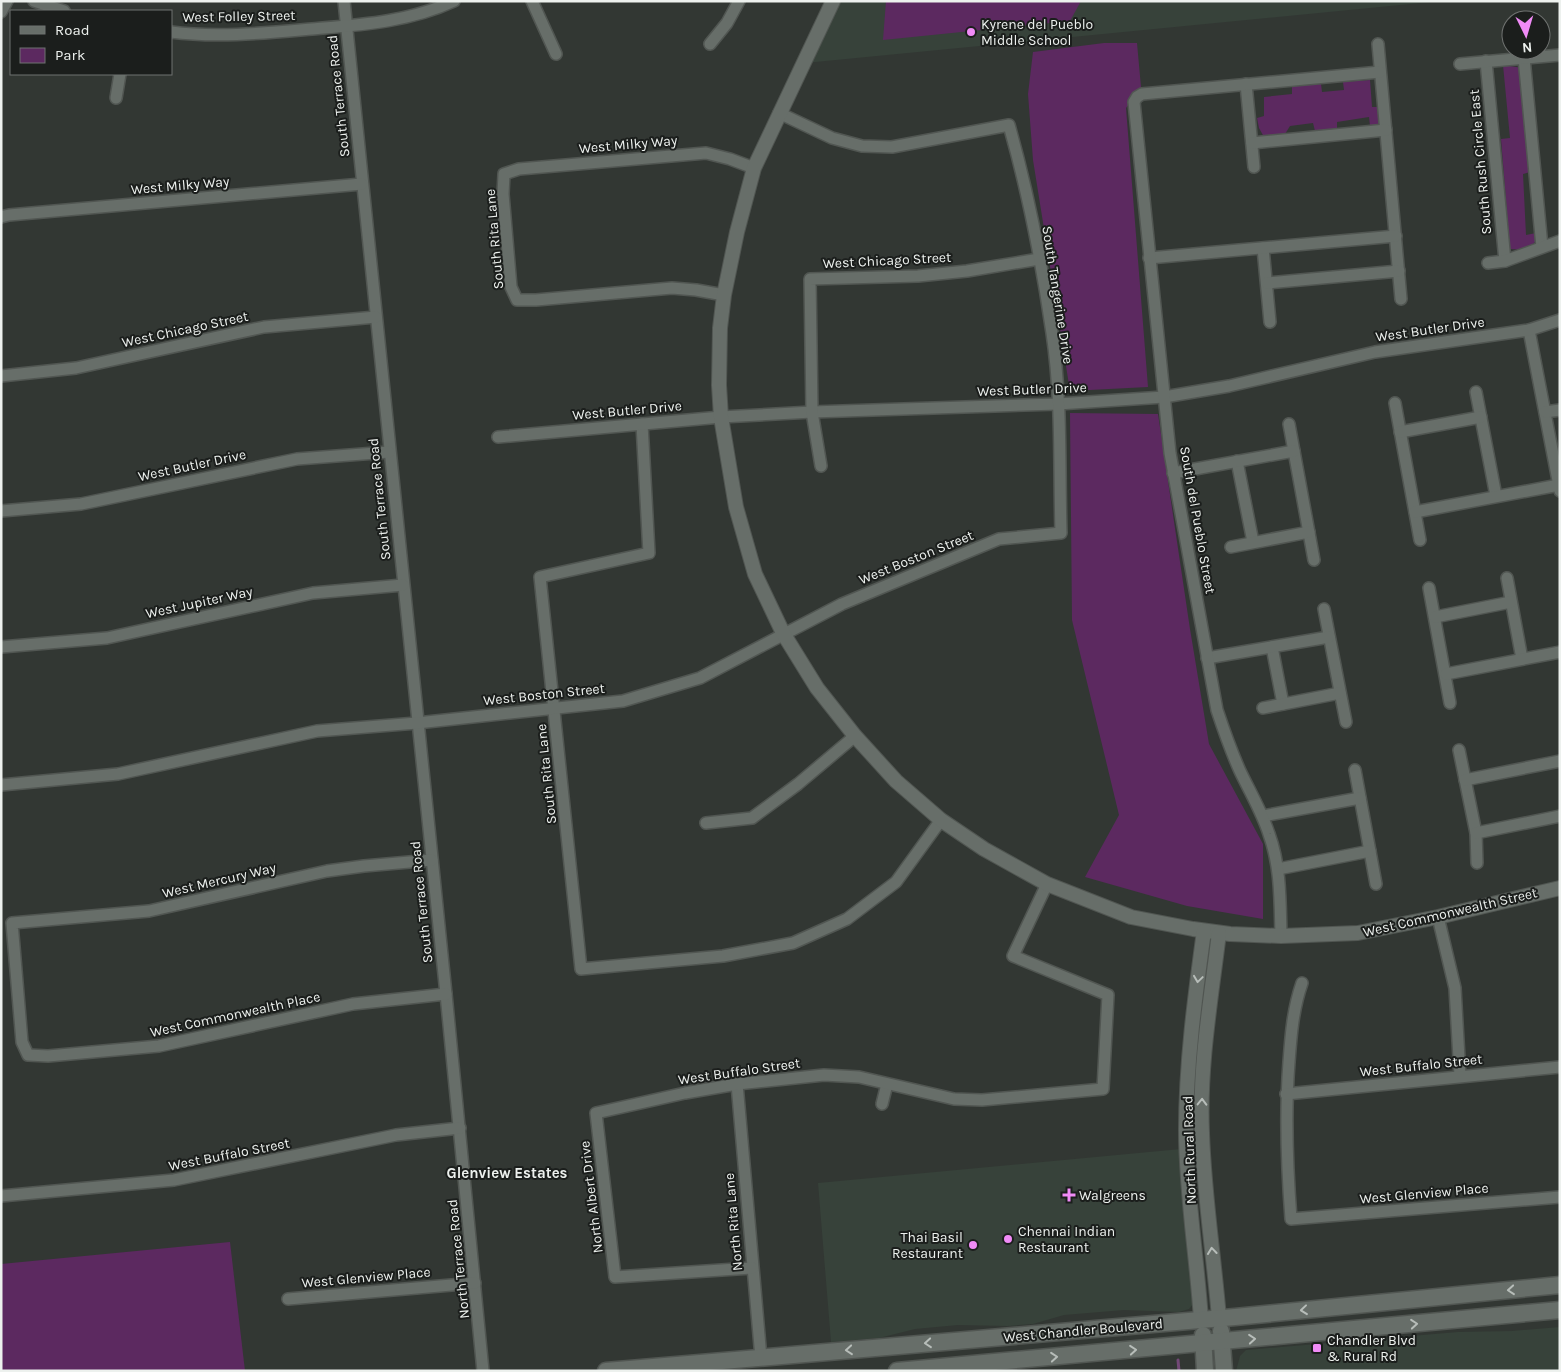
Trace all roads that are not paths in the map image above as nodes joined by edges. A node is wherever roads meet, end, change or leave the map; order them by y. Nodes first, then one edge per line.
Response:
1 (7, 1) edge
2 (34, 1) edge
3 (344, 1) edge
4 (454, 1) edge
5 (532, 1) edge
6 (739, 1) edge
7 (833, 1) edge
8 (61, 10) edge
9 (1, 12) edge
10 (346, 26) junction
11 (172, 32) edge
12 (710, 44) dead end
13 (1378, 44) dead end
14 (556, 54) dead end
15 (1505, 60) edge
16 (1524, 60) edge
17 (1486, 62) junction
18 (1460, 64) dead end
19 (1380, 72) junction
20 (120, 75) edge
21 (1246, 84) junction
22 (116, 98) dead end
23 (780, 113) junction
24 (1386, 130) junction
25 (1252, 142) junction
26 (1254, 167) dead end
27 (754, 168) junction
28 (504, 174) joint
29 (362, 184) junction
30 (1, 218) edge
31 (1396, 236) junction
32 (1560, 241) edge
33 (1542, 247) junction
34 (1263, 248) junction
35 (1150, 258) junction
36 (1039, 259) junction
37 (1505, 261) junction
38 (1488, 263) dead end
39 (1399, 271) junction
40 (1266, 282) junction
41 (724, 295) junction
42 (1401, 299) dead end
43 (376, 317) junction
44 (1560, 320) edge
45 (1270, 322) dead end
46 (1529, 330) junction
47 (1, 376) edge
48 (1476, 392) dead end
49 (1164, 397) junction
50 (1058, 404) junction
51 (1395, 404) dead end
52 (1560, 410) edge
53 (812, 412) junction
54 (1545, 412) junction
55 (721, 417) junction
56 (1480, 417) junction
57 (642, 424) junction
58 (1289, 424) dead end
59 (1400, 432) junction
60 (498, 437) dead end
61 (1294, 451) junction
62 (389, 452) junction
63 (1237, 462) junction
64 (821, 466) dead end
65 (1173, 473) junction
66 (1559, 488) edge
67 (1496, 496) junction
68 (1, 511) edge
69 (1415, 512) junction
70 (1309, 532) junction
71 (1061, 533) joint
72 (1420, 540) dead end
73 (1254, 542) junction
74 (1231, 546) dead end
75 (1314, 560) dead end
76 (1507, 578) dead end
77 (403, 585) junction
78 (1429, 588) dead end
79 (1511, 602) junction
80 (1324, 609) dead end
81 (1435, 617) junction
82 (784, 633) junction
83 (1329, 637) junction
84 (1, 647) edge
85 (1272, 647) junction
86 (1560, 652) edge
87 (1207, 658) junction
88 (1522, 660) junction
89 (1446, 674) junction
90 (1340, 694) junction
91 (1450, 702) dead end
92 (1283, 704) junction
93 (554, 708) junction
94 (1263, 708) dead end
95 (1346, 722) dead end
96 (418, 723) junction
97 (855, 736) junction
98 (1459, 750) dead end
99 (1560, 762) edge
100 (1355, 770) dead end
101 (1465, 780) junction
102 (1, 784) edge
103 (1360, 798) junction
104 (1263, 816) junction
105 (1560, 816) edge
106 (941, 820) junction
107 (706, 823) dead end
108 (1476, 833) junction
109 (1370, 851) junction
110 (432, 860) junction
111 (1476, 863) dead end
112 (1278, 870) junction
113 (1047, 884) junction
114 (1376, 884) dead end
115 (1560, 888) edge
116 (1438, 917) junction
117 (1204, 931) junction
118 (1220, 933) junction
119 (1281, 936) junction
120 (1302, 983) dead end
121 (446, 994) junction
122 (28, 1055) joint
123 (1560, 1067) edge
124 (1460, 1076) junction
125 (737, 1084) junction
126 (887, 1084) junction
127 (1286, 1094) junction
128 (882, 1104) dead end
129 (596, 1113) joint
130 (460, 1128) junction
131 (1204, 1168) junction
132 (1188, 1169) junction
133 (1, 1196) edge
134 (1560, 1197) edge
135 (752, 1268) junction
136 (475, 1283) junction
137 (1560, 1285) edge
138 (288, 1299) dead end
139 (1560, 1310) edge
140 (1219, 1318) junction
141 (1201, 1320) junction
142 (1222, 1342) junction
143 (1203, 1344) junction
144 (898, 1346) junction
145 (761, 1358) junction
146 (483, 1371) edge
147 (606, 1371) edge
148 (898, 1371) edge
149 (1205, 1371) edge
150 (1224, 1371) edge

1 - 9 street
2 - 8 street
3 - 10 street, South Terrace Road
4 - 10 street, West Folley Street
5 - 14 street
6 - 12 street
7 - 23 street, West Commonwealth Street
10 - 11 street, West Folley Street
10 - 29 street, South Terrace Road
13 - 19 street
15 - 17 street
16 - 33 street
17 - 18 street
17 - 37 street, South Rush Circle East
19 - 21 street
19 - 24 street
20 - 22 street
21 - 25 street
21 - 35 street, South del Pueblo Street
23 - 27 street, West Commonwealth Street
23 - 36 street, South Tangerine Drive
24 - 25 street
24 - 31 street
25 - 26 street
27 - 28 street, West Milky Way
27 - 41 street, West Commonwealth Street
28 - 41 street, South Rita Lane
29 - 30 street, West Milky Way
29 - 43 street, South Terrace Road
31 - 34 street
31 - 39 street
32 - 33 street
33 - 37 street
34 - 35 street
34 - 40 street
35 - 49 street, South del Pueblo Street
36 - 50 street, South Tangerine Drive
36 - 53 street, West Chicago Street
37 - 38 street
39 - 40 street
39 - 42 street
40 - 45 street
41 - 55 street, West Commonwealth Street
43 - 47 street, West Chicago Street
43 - 62 street, South Terrace Road
44 - 46 street, West Butler Drive
46 - 49 street, West Butler Drive
46 - 54 street
48 - 56 street
49 - 50 street, West Butler Drive
49 - 65 street, South del Pueblo Street
50 - 53 street, West Butler Drive
50 - 71 street, South Tangerine Drive
51 - 59 street
52 - 54 street
53 - 55 street, West Butler Drive
53 - 64 street
54 - 66 street
55 - 57 street, West Butler Drive
55 - 82 street, West Commonwealth Street
56 - 59 street
56 - 67 street
57 - 60 street, West Butler Drive
57 - 93 street, South Rita Lane
58 - 61 street
59 - 69 street
61 - 63 street
61 - 70 street
62 - 68 street, West Butler Drive
62 - 77 street, South Terrace Road
63 - 65 street
63 - 73 street
65 - 87 street, South del Pueblo Street
66 - 67 street
67 - 69 street
69 - 72 street
70 - 73 street
70 - 75 street
71 - 82 street, West Boston Street
73 - 74 street
76 - 79 street
77 - 84 street, West Jupiter Way
77 - 96 street, South Terrace Road
78 - 81 street
79 - 81 street
79 - 88 street
80 - 83 street
81 - 89 street
82 - 93 street, West Boston Street
82 - 97 street, West Commonwealth Street
83 - 85 street
83 - 90 street
85 - 87 street
85 - 92 street
86 - 88 street
87 - 104 street, South del Pueblo Street
88 - 89 street
89 - 91 street
90 - 92 street
90 - 95 street
92 - 94 street
93 - 96 street, West Boston Street
93 - 106 street, South Rita Lane
96 - 102 street, West Boston Street
96 - 110 street, South Terrace Road
97 - 106 street, West Commonwealth Street
97 - 107 street
98 - 101 street
99 - 101 street
100 - 103 street
101 - 108 street
103 - 104 street
103 - 109 street
104 - 112 street, South del Pueblo Street
105 - 108 street
106 - 113 street, West Commonwealth Street
108 - 111 street
109 - 112 street
109 - 114 street
110 - 121 street, South Terrace Road
110 - 122 street, West Mercury Way
112 - 119 street, South del Pueblo Street
113 - 117 street, West Commonwealth Street
113 - 126 street, West Buffalo Street
115 - 116 street, West Commonwealth Street
116 - 119 street, West Commonwealth Street
116 - 124 street
117 - 118 street, West Commonwealth Street
117 -> 132 street, North Rural Road
118 - 119 street, West Commonwealth Street
131 -> 118 street, North Rural Road
120 - 127 street
121 - 122 street, West Commonwealth Place
121 - 130 street, North Terrace Road
123 - 124 street, West Buffalo Street
124 - 127 street, West Buffalo Street
125 - 126 street, West Buffalo Street
125 - 129 street, West Buffalo Street
125 - 135 street, North Rita Lane
126 - 128 street
127 - 134 street, West Glenview Place
129 - 135 street, North Albert Drive
130 - 133 street, West Buffalo Street
130 - 136 street, North Terrace Road
131 - 132 street
140 -> 131 street, North Rural Road
132 - 141 street, North Rural Road
135 - 145 street, North Rita Lane
136 - 138 street, West Glenview Place
136 - 146 street, North Terrace Road
137 -> 140 main road, West Chandler Boulevard
142 -> 139 main road, West Chandler Boulevard
140 - 141 main road, West Chandler Boulevard
140 - 142 main road, North Rural Road
141 - 143 main road, North Rural Road
141 -> 144 main road, West Chandler Boulevard
142 - 143 main road, West Chandler Boulevard
142 - 150 main road, North Rural Road
148 -> 143 main road, West Chandler Boulevard
143 - 149 main road, North Rural Road
144 -> 145 main road, West Chandler Boulevard
144 - 148 main road
145 - 147 main road, West Chandler Boulevard

